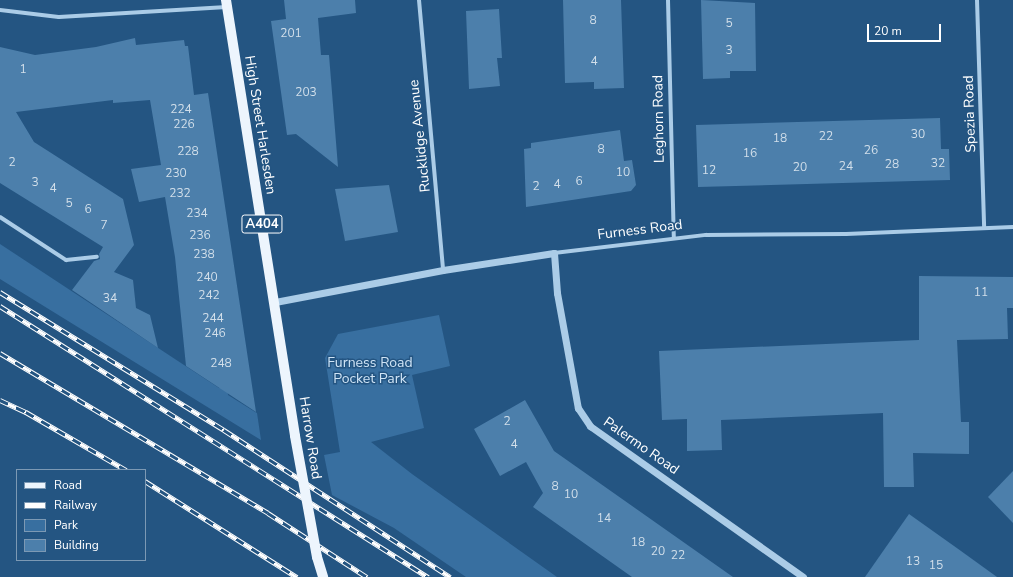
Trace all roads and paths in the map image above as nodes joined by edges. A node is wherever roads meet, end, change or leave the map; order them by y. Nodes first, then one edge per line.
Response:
1 (419, 0) edge
2 (668, 0) edge
3 (977, 0) edge
4 (227, 3) edge
5 (0, 10) edge
6 (0, 217) edge
7 (984, 227) junction
8 (1013, 227) edge
9 (674, 238) junction
10 (554, 253) junction
11 (97, 257) dead end
12 (443, 270) junction
13 (275, 302) junction
14 (323, 577) edge
15 (803, 577) edge

1 - 12 street, Rucklidge Avenue
2 - 9 street, Leghorn Road
3 - 7 street, Spezia Road
4 - 5 street
4 - 13 main road, High Street Harlesden / A404
6 - 11 street
7 - 8 street, Furness Road
7 - 9 street, Furness Road
9 - 10 street, Furness Road
10 - 12 street, Furness Road
10 - 15 street, Palermo Road
12 - 13 street, Furness Road
13 - 14 main road, Harrow Road / A404, bridge

